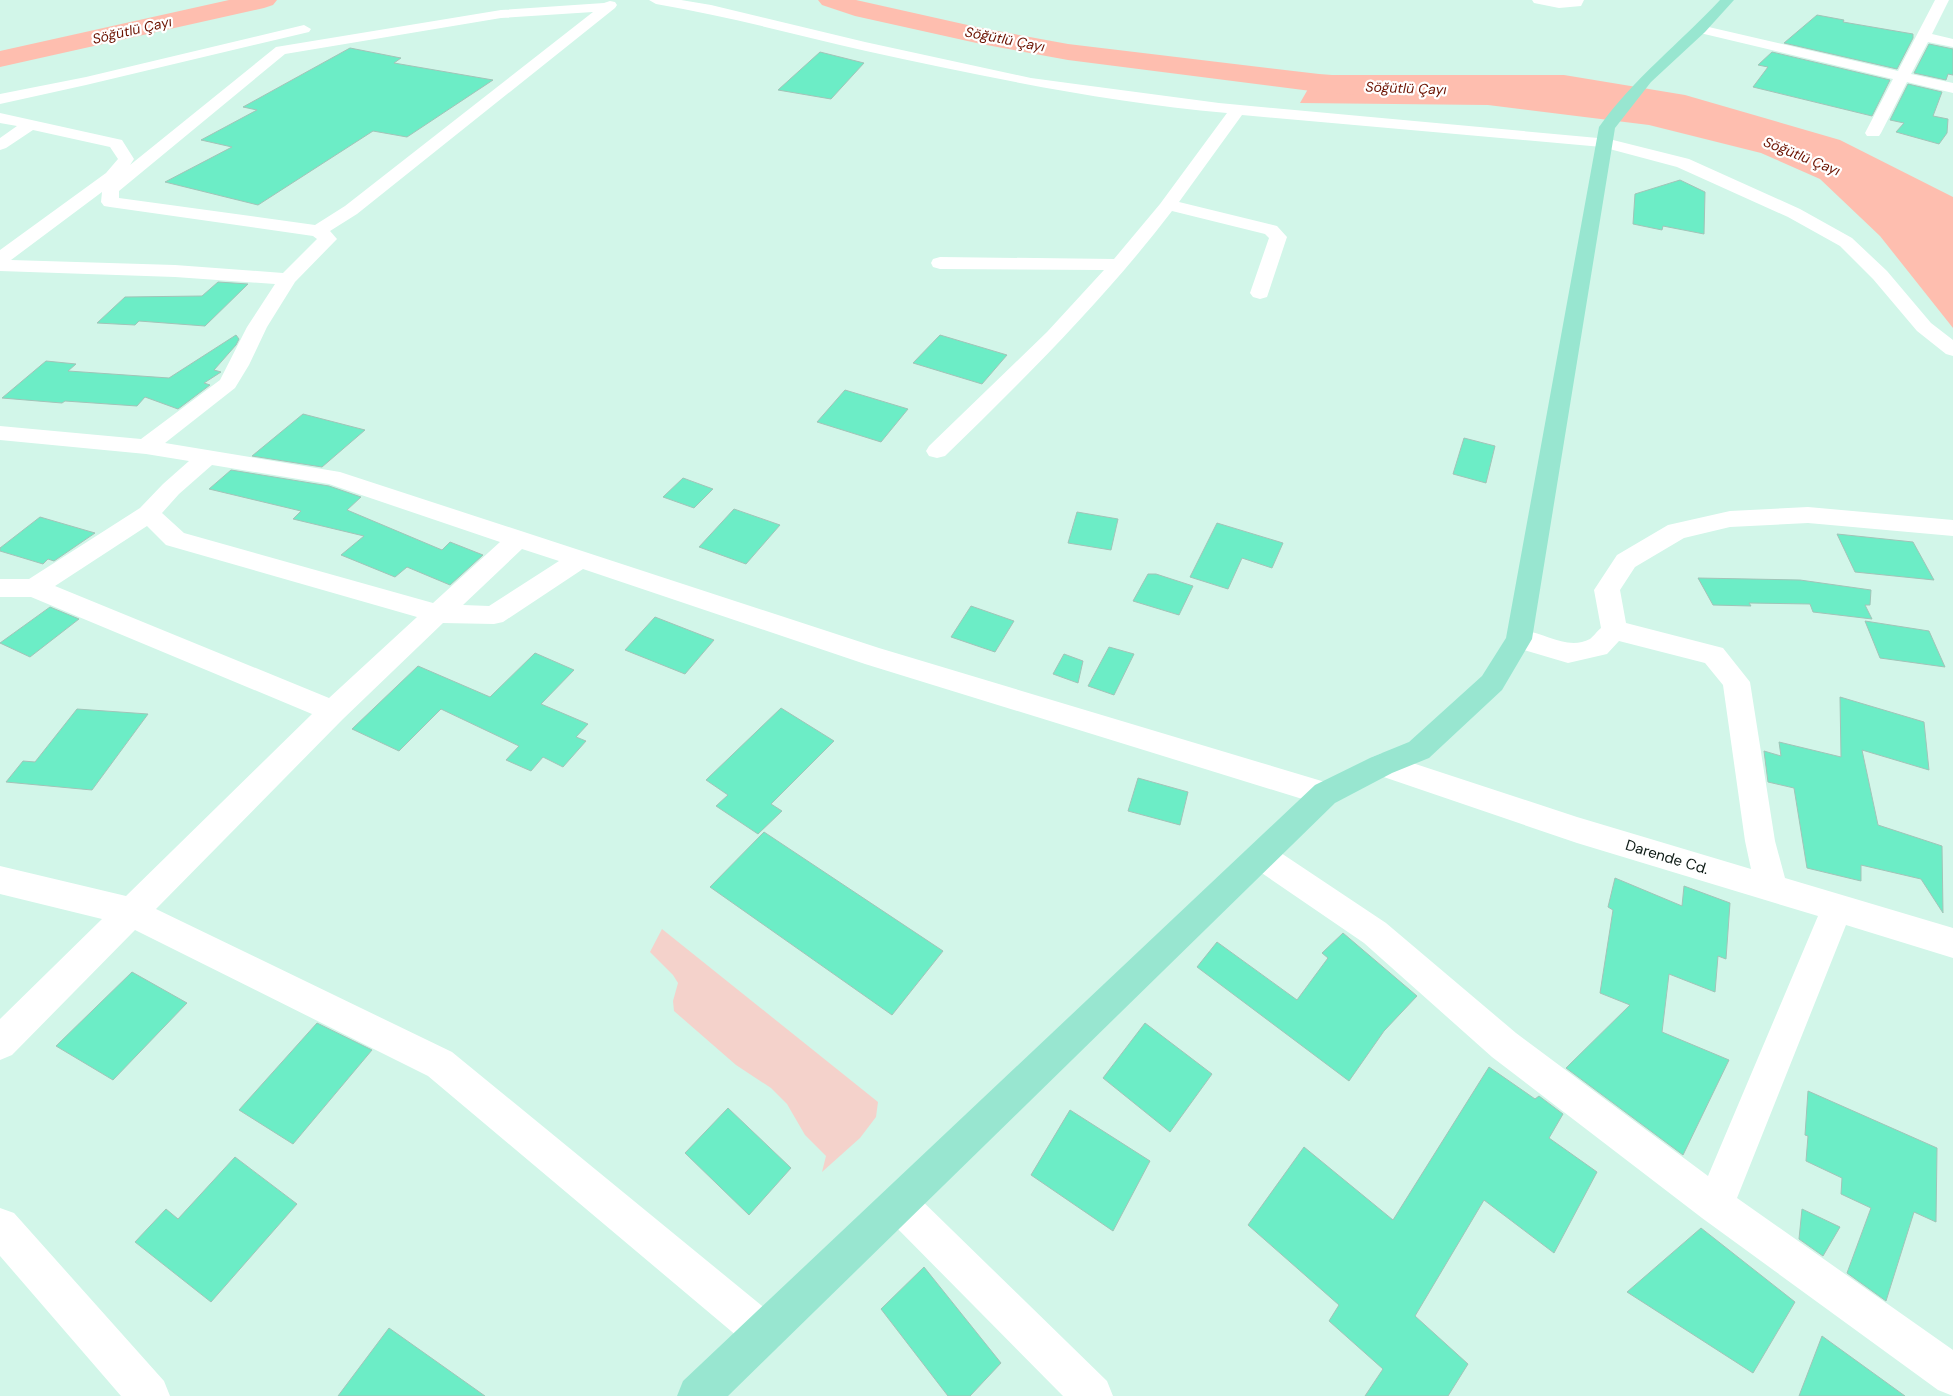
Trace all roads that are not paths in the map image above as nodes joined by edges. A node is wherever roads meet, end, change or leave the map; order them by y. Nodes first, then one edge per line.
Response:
1 (656, 0) edge
2 (1539, 0) edge
3 (1577, 0) edge
4 (1727, 0) edge
5 (1942, 0) edge
6 (613, 3) edge
7 (317, 27) dead end
8 (1700, 30) junction
9 (1926, 37) junction
10 (1953, 43) edge
11 (1903, 76) junction
12 (1953, 88) edge
13 (0, 99) edge
14 (1237, 110) junction
15 (0, 118) edge
16 (30, 125) junction
17 (1873, 132) dead end
18 (1605, 134) junction
19 (0, 145) edge
20 (1168, 205) junction
21 (318, 231) junction
22 (0, 259) edge
23 (940, 263) dead end
24 (0, 265) edge
25 (1120, 265) junction
26 (288, 279) junction
27 (1260, 293) dead end
28 (1953, 350) edge
29 (0, 433) edge
30 (146, 447) junction
31 (937, 451) dead end
32 (208, 457) junction
33 (148, 514) junction
34 (1953, 528) edge
35 (518, 539) junction
36 (581, 559) junction
37 (0, 588) edge
38 (34, 588) junction
39 (438, 614) junction
40 (1614, 630) junction
41 (1518, 639) junction
42 (333, 711) junction
43 (1382, 766) junction
44 (1326, 794) junction
45 (1261, 856) junction
46 (0, 880) edge
47 (1772, 890) junction
48 (1836, 908) junction
49 (131, 912) junction
50 (1953, 943) edge
51 (0, 1043) edge
52 (899, 1204) junction
53 (1715, 1205) junction
54 (0, 1227) edge
55 (764, 1333) junction
56 (1953, 1375) edge
57 (149, 1396) edge
58 (698, 1396) edge
59 (1092, 1396) edge

1 - 14 street
2 - 3 street
4 - 8 main road
5 - 9 street
6 - 21 street
6 - 21 street
7 - 13 street
8 - 11 street
8 - 18 main road
9 - 10 street
9 - 11 street
11 - 12 street
11 - 17 street
14 - 18 street
14 - 20 street
15 - 16 street
16 - 19 street
16 - 22 street
18 - 28 street
18 - 41 main road
20 - 25 street
20 - 27 street
21 - 26 street
23 - 25 street
24 - 26 street
25 - 31 street
26 - 30 street
29 - 30 street
30 - 32 street
32 - 33 street
32 - 35 street
33 - 38 street
33 - 39 street
34 - 40 street
35 - 36 street
35 - 39 street
36 - 39 street
36 - 44 street
37 - 38 street
38 - 42 street
39 - 42 street
40 - 41 street
40 - 47 street
41 - 43 main road
42 - 49 street
43 - 44 main road
43 - 47 street, Darende Cd.
44 - 45 main road
45 - 52 main road
45 - 53 street
46 - 49 street
47 - 48 street, Darende Cd.
48 - 50 street, Darende Cd.
48 - 53 street
49 - 51 street
49 - 55 street
52 - 55 main road
52 - 59 street
53 - 56 street
54 - 57 street
55 - 58 main road

